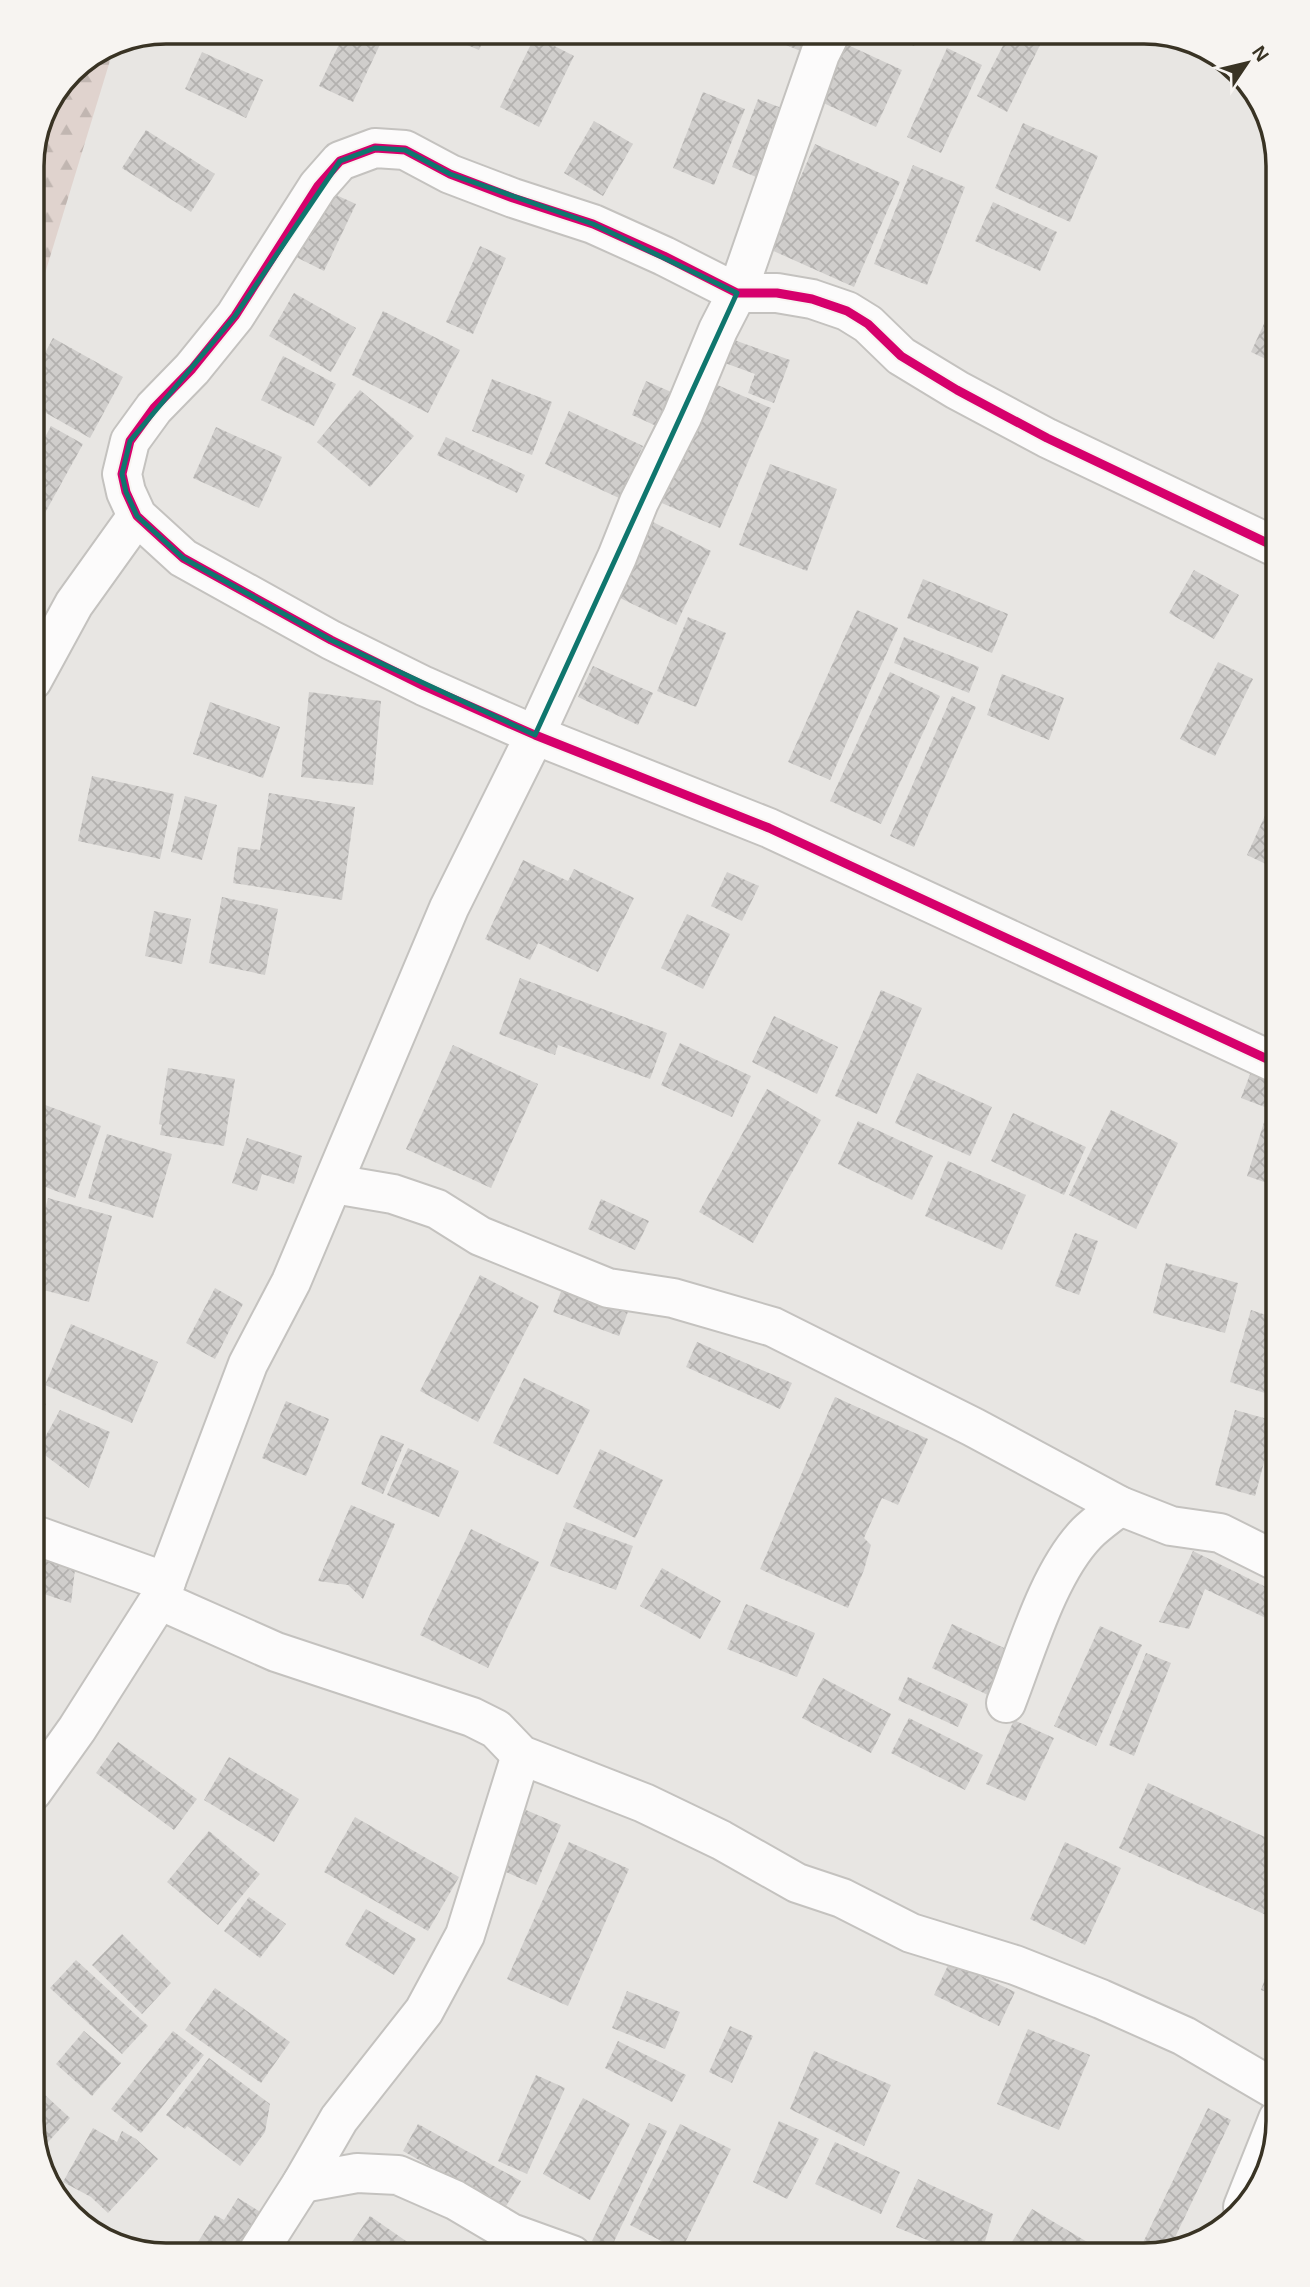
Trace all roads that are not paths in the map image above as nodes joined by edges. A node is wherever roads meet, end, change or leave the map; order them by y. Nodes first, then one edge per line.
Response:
1 (826, 44) edge
2 (737, 293) junction
3 (137, 516) junction
4 (1266, 542) edge
5 (44, 659) edge
6 (535, 735) junction
7 (1266, 1057) edge
8 (334, 1184) junction
9 (1120, 1506) junction
10 (44, 1539) edge
11 (1266, 1556) edge
12 (163, 1591) junction
13 (1006, 1703) dead end
14 (521, 1755) junction
15 (44, 1775) edge
16 (1266, 2083) edge
17 (302, 2183) junction
18 (264, 2243) edge
19 (537, 2243) edge

1 - 2 street
2 - 3 street
2 - 4 street
2 - 6 street
3 - 5 street
3 - 6 street
6 - 7 street
6 - 8 street
8 - 9 street
8 - 12 street
9 - 11 street
9 - 13 street
10 - 12 street
12 - 14 street
12 - 15 street
14 - 16 street
14 - 17 street
17 - 18 street
17 - 19 street

